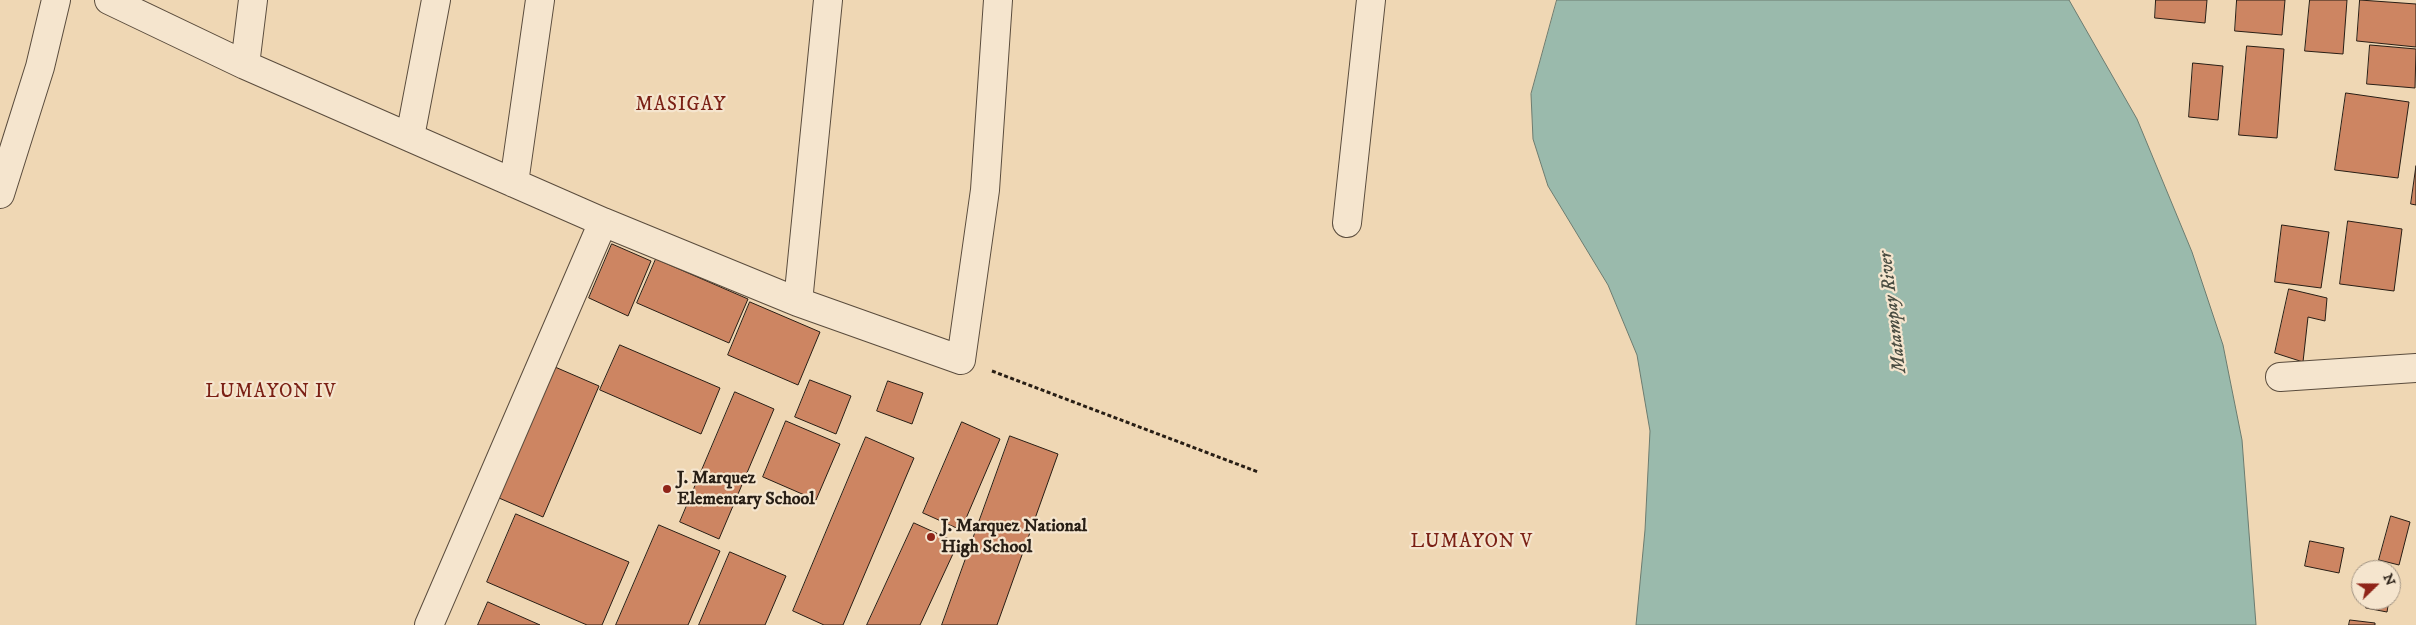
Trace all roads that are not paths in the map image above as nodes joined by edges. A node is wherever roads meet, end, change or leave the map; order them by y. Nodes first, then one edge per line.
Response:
1 (56, 0) edge
2 (109, 0) edge
3 (253, 0) edge
4 (436, 0) edge
5 (540, 0) edge
6 (828, 0) edge
7 (998, 0) edge
8 (1371, 0) edge
9 (245, 65) junction
10 (410, 137) junction
11 (514, 182) junction
12 (0, 194) edge
13 (603, 222) junction
14 (1347, 223) dead end
15 (798, 302) junction
16 (2416, 368) edge
17 (2280, 377) dead end
18 (429, 625) edge

1 - 12 street
2 - 9 street
3 - 9 street
4 - 10 street
5 - 11 street
6 - 15 street
7 - 15 street
8 - 14 street
9 - 10 street
10 - 11 street
11 - 13 street
13 - 15 street
13 - 18 street
16 - 17 street

